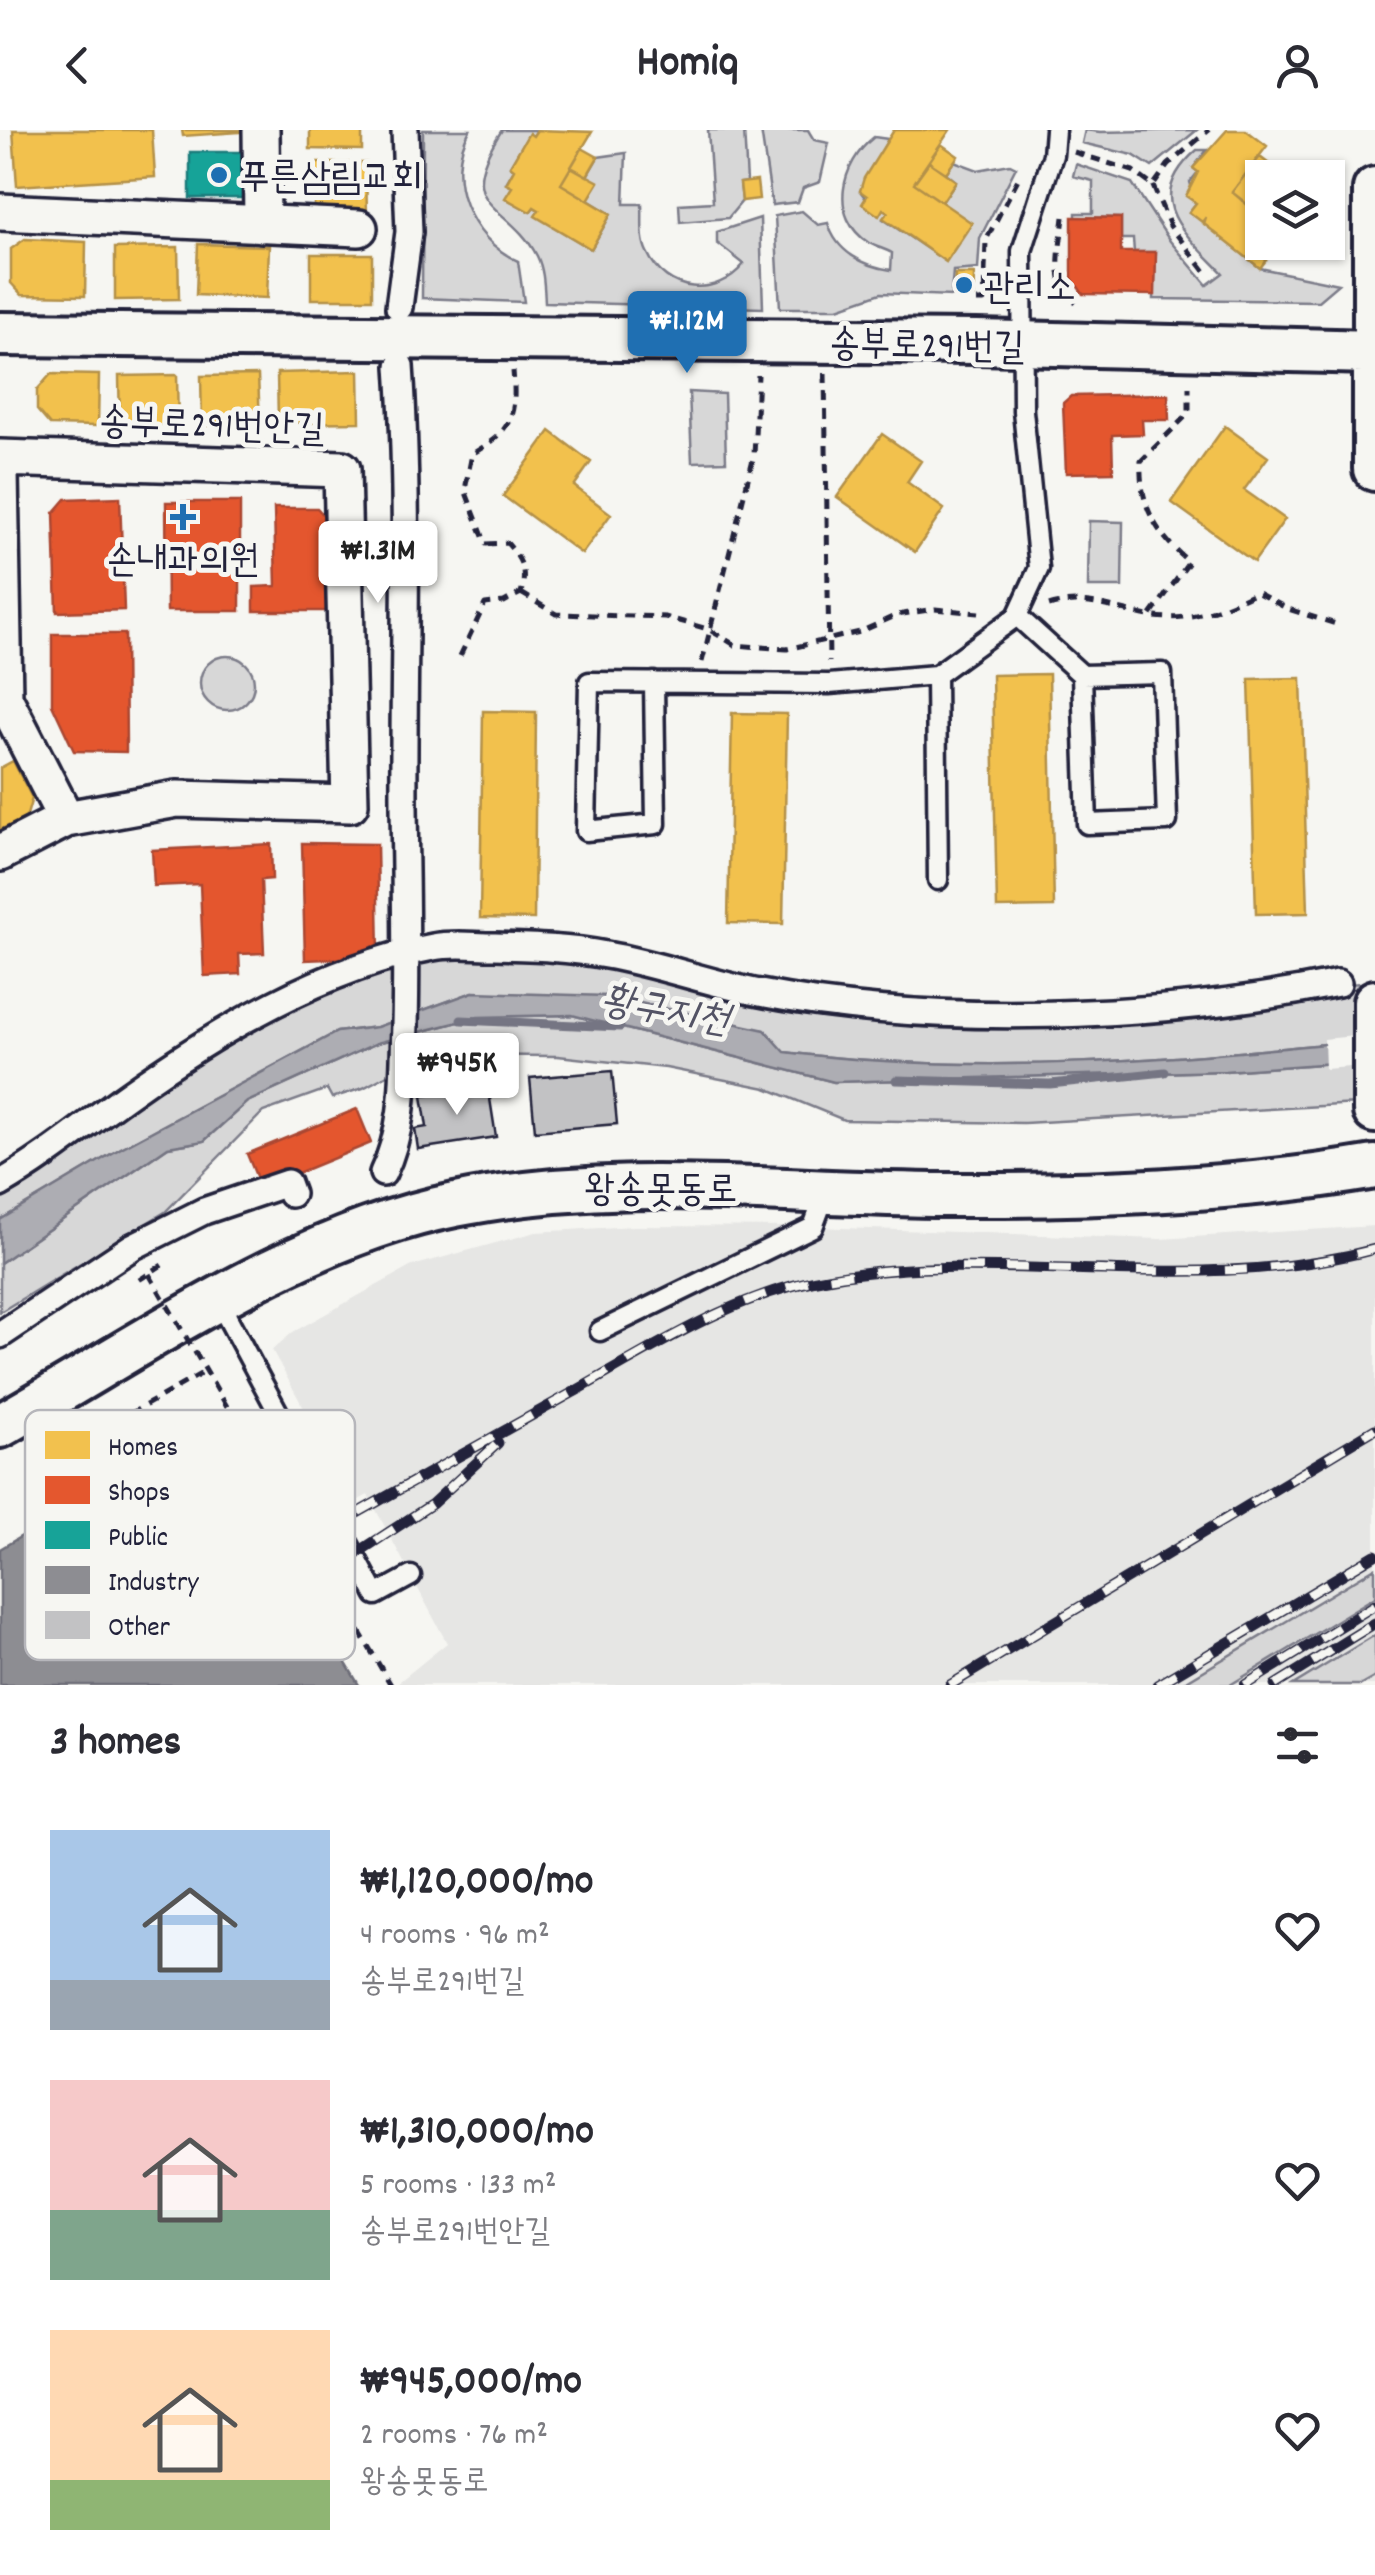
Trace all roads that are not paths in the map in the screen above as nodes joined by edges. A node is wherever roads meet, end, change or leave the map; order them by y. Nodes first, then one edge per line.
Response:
1 (261, 130) edge
2 (405, 130) edge
3 (1055, 130) edge
4 (1375, 189) edge
5 (0, 212) edge
6 (262, 224) junction
7 (359, 228) dead end
8 (399, 306) dead end
9 (0, 334) edge
10 (1021, 344) junction
11 (1374, 352) edge
12 (400, 366) dead end
13 (0, 458) edge
14 (1375, 470) edge
15 (0, 473) edge
16 (1017, 616) junction
17 (936, 675) junction
18 (1082, 676) junction
19 (654, 682) junction
20 (66, 820) junction
21 (0, 852) edge
22 (938, 880) dead end
23 (408, 959) junction
24 (1357, 992) edge
25 (1374, 1085) edge
26 (1375, 1110) edge
27 (1375, 1168) edge
28 (384, 1173) dead end
29 (0, 1184) edge
30 (827, 1190) junction
31 (291, 1194) dead end
32 (219, 1302) junction
33 (600, 1330) dead end
34 (0, 1335) edge
35 (28, 1410) edge
36 (277, 1410) edge
37 (25, 1412) edge
38 (0, 1426) edge
39 (355, 1556) edge
40 (411, 1576) dead end

1 - 6 street
2 - 8 street
3 - 10 lane
4 - 11 street
5 - 6 street
6 - 7 street
9 - 10 street, 송부로291번길
10 - 11 street, 송부로291번길
10 - 16 lane
11 - 14 street
12 - 23 street
13 - 20 street, 송부로291번안길
15 - 20 street
16 - 17 lane
16 - 18 lane
17 - 19 lane
17 - 22 lane
18 - 18 lane
19 - 19 lane
20 - 21 street, 송부로291번안길
23 - 24 street
23 - 28 street
23 - 29 street
24 - 25 street
25 - 26 street
27 - 30 street, 왕송못동로
30 - 32 street, 왕송못동로
30 - 33 lane
31 - 34 street
32 - 35 street, 왕송못동로
32 - 36 lane
37 - 38 street, 왕송못동로
39 - 40 lane

